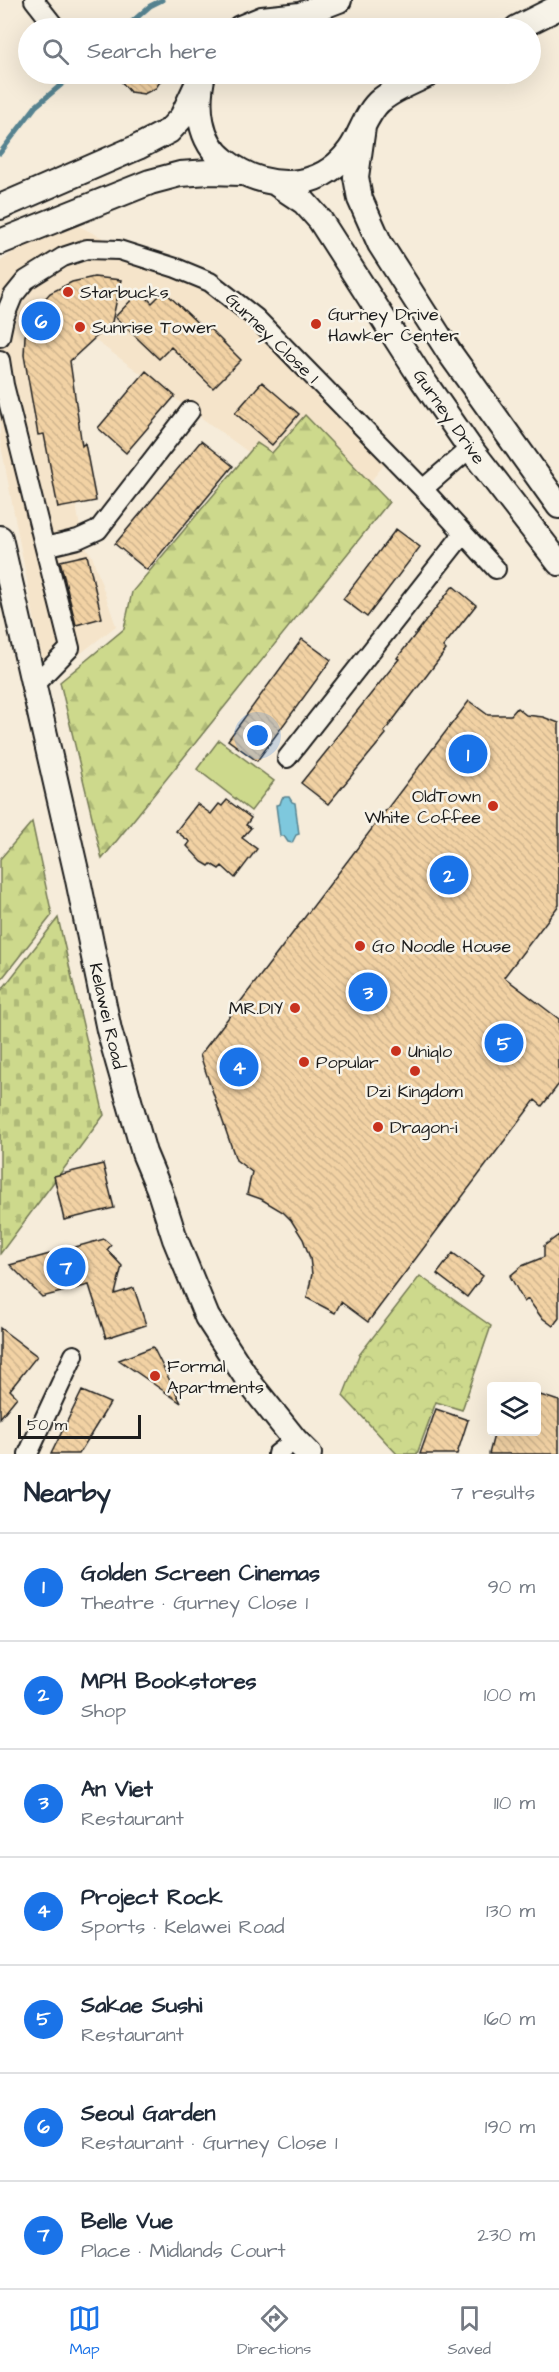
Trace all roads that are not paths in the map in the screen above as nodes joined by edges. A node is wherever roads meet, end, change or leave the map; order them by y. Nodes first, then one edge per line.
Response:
1 (34, 0) edge
2 (339, 0) edge
3 (559, 8) edge
4 (48, 18) edge
5 (272, 18) edge
6 (538, 18) edge
7 (198, 84) edge
8 (200, 84) edge
9 (410, 84) edge
10 (363, 127) junction
11 (240, 173) junction
12 (277, 184) junction
13 (31, 193) junction
14 (0, 196) edge
15 (0, 207) edge
16 (0, 242) edge
17 (0, 337) edge
18 (0, 360) edge
19 (2, 386) edge
20 (190, 411) dead end
21 (470, 448) junction
22 (423, 489) junction
23 (559, 506) edge
24 (463, 534) junction
25 (0, 538) edge
26 (45, 547) junction
27 (559, 563) edge
28 (495, 569) dead end
29 (34, 685) junction
30 (287, 758) dead end
31 (74, 1354) dead end
32 (294, 1449) edge
33 (28, 1454) edge

1 - 4 street
2 - 5 main road
3 - 6 main road
7 - 13 main road
8 - 11 main road
9 - 10 main road
10 - 12 main road
10 - 23 main road, Gurney Drive
11 - 12 main road
11 - 16 main road
12 - 21 main road, Gurney Drive
13 - 14 main road
13 - 15 main road
17 - 22 street, Gurney Close 1
18 - 19 street
19 - 26 street
20 - 26 street
21 - 22 street
21 - 27 main road, Gurney Drive
22 - 24 street, Gurney Close 1
24 - 28 street, Gurney Close 1
24 - 30 street
25 - 29 main road, Kelawei Road
26 - 29 street
29 - 32 main road, Kelawei Road
31 - 33 street

